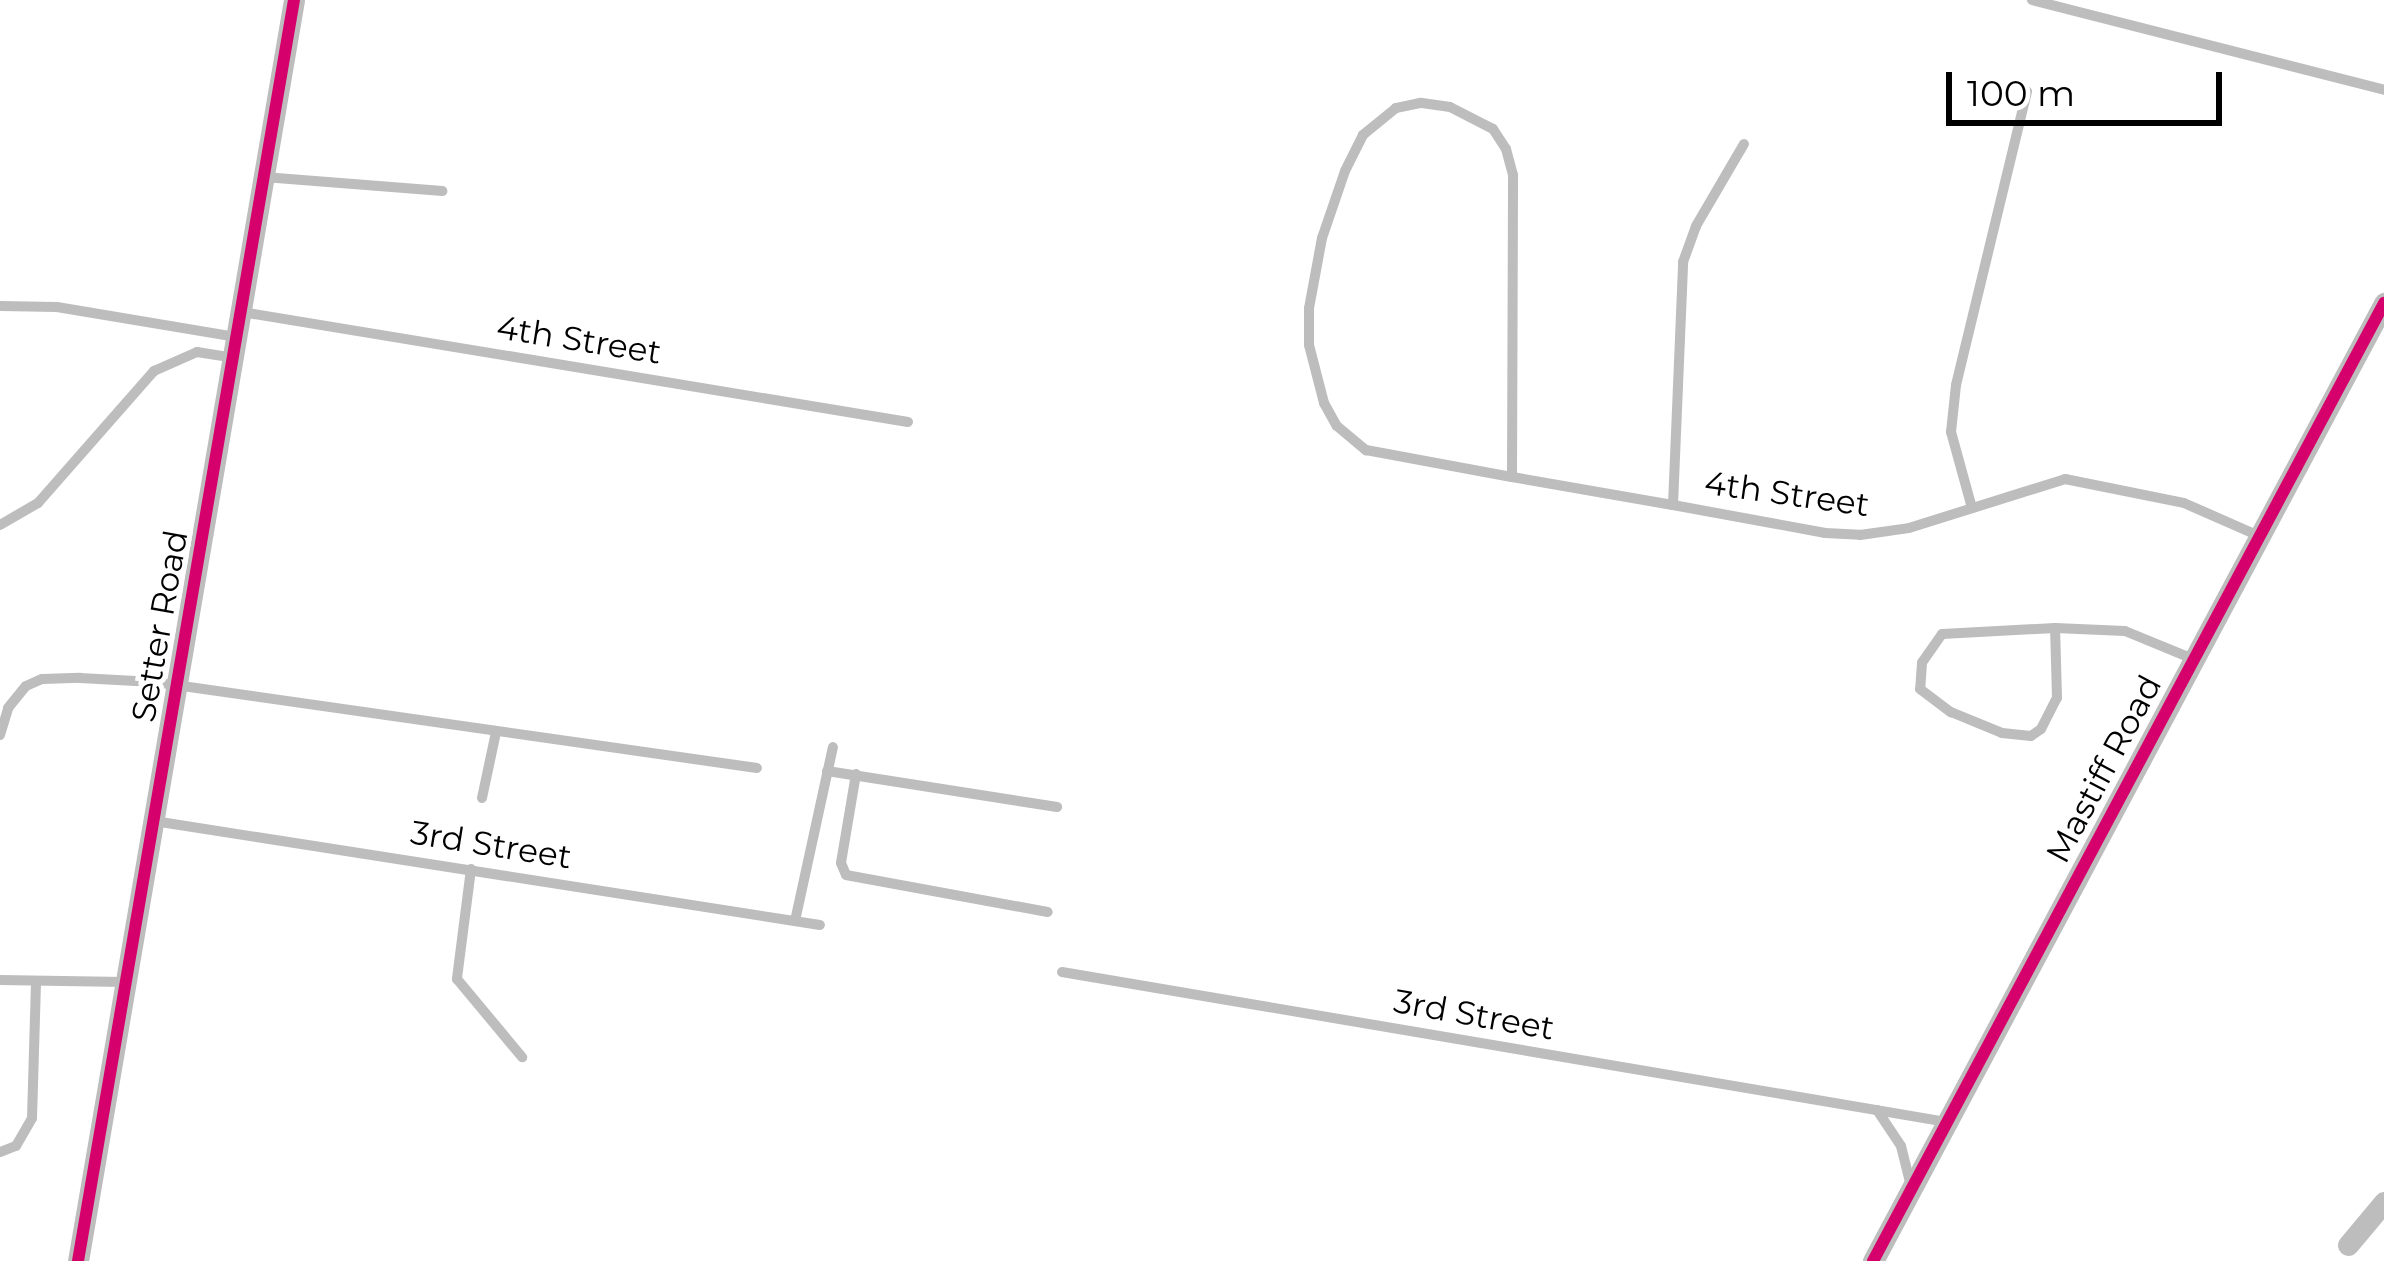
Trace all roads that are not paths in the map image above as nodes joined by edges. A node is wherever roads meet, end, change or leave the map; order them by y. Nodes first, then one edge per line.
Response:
1 (294, 0) edge
2 (2032, 0) edge
3 (2384, 90) edge
4 (2027, 92) dead end
5 (1744, 144) dead end
6 (264, 177) junction
7 (442, 191) dead end
8 (2384, 303) edge
9 (0, 306) edge
10 (241, 312) junction
11 (234, 348) junction
12 (908, 422) dead end
13 (1511, 477) junction
14 (1672, 505) junction
15 (1972, 508) junction
16 (0, 525) edge
17 (2260, 537) junction
18 (2055, 628) junction
19 (2194, 659) junction
20 (178, 687) junction
21 (496, 732) junction
22 (0, 735) edge
23 (833, 747) dead end
24 (758, 768) dead end
25 (826, 771) junction
26 (856, 774) junction
27 (482, 798) dead end
28 (1057, 807) dead end
29 (154, 821) junction
30 (471, 869) junction
31 (1048, 912) dead end
32 (795, 921) junction
33 (820, 925) dead end
34 (1062, 972) dead end
35 (0, 980) edge
36 (36, 981) junction
37 (125, 982) junction
38 (522, 1057) dead end
39 (1877, 1110) junction
40 (1947, 1123) junction
41 (0, 1152) edge
42 (1911, 1190) junction
43 (2384, 1202) edge
44 (2348, 1245) dead end
45 (78, 1261) edge
46 (1873, 1261) edge

1 - 6 street, Setter Road
2 - 3 lane
4 - 15 lane
5 - 14 lane
6 - 7 lane
6 - 10 street, Setter Road
8 - 17 street, Mastiff Road
9 - 11 lane
10 - 11 street, Setter Road
10 - 12 lane, 4th Street
11 - 16 lane
11 - 20 street, Setter Road
13 - 13 lane, 4th Street
13 - 14 lane, 4th Street
14 - 15 lane, 4th Street
15 - 17 lane, 4th Street
17 - 19 street, Mastiff Road
18 - 18 lane
18 - 19 lane
19 - 40 street, Mastiff Road
20 - 21 lane
20 - 22 lane
20 - 29 street, Setter Road
21 - 24 lane
21 - 27 lane
23 - 25 lane
25 - 26 lane
25 - 32 lane
26 - 28 lane
26 - 31 lane
29 - 30 lane, 3rd Street
29 - 37 street, Setter Road
30 - 32 lane, 3rd Street
30 - 38 lane
32 - 33 lane, 3rd Street
34 - 39 lane, 3rd Street
35 - 36 lane
36 - 37 lane
36 - 41 lane
37 - 45 street, Setter Road
39 - 40 lane, 3rd Street
39 - 42 lane
40 - 42 street, Mastiff Road
42 - 46 street, Mastiff Road
43 - 44 street

